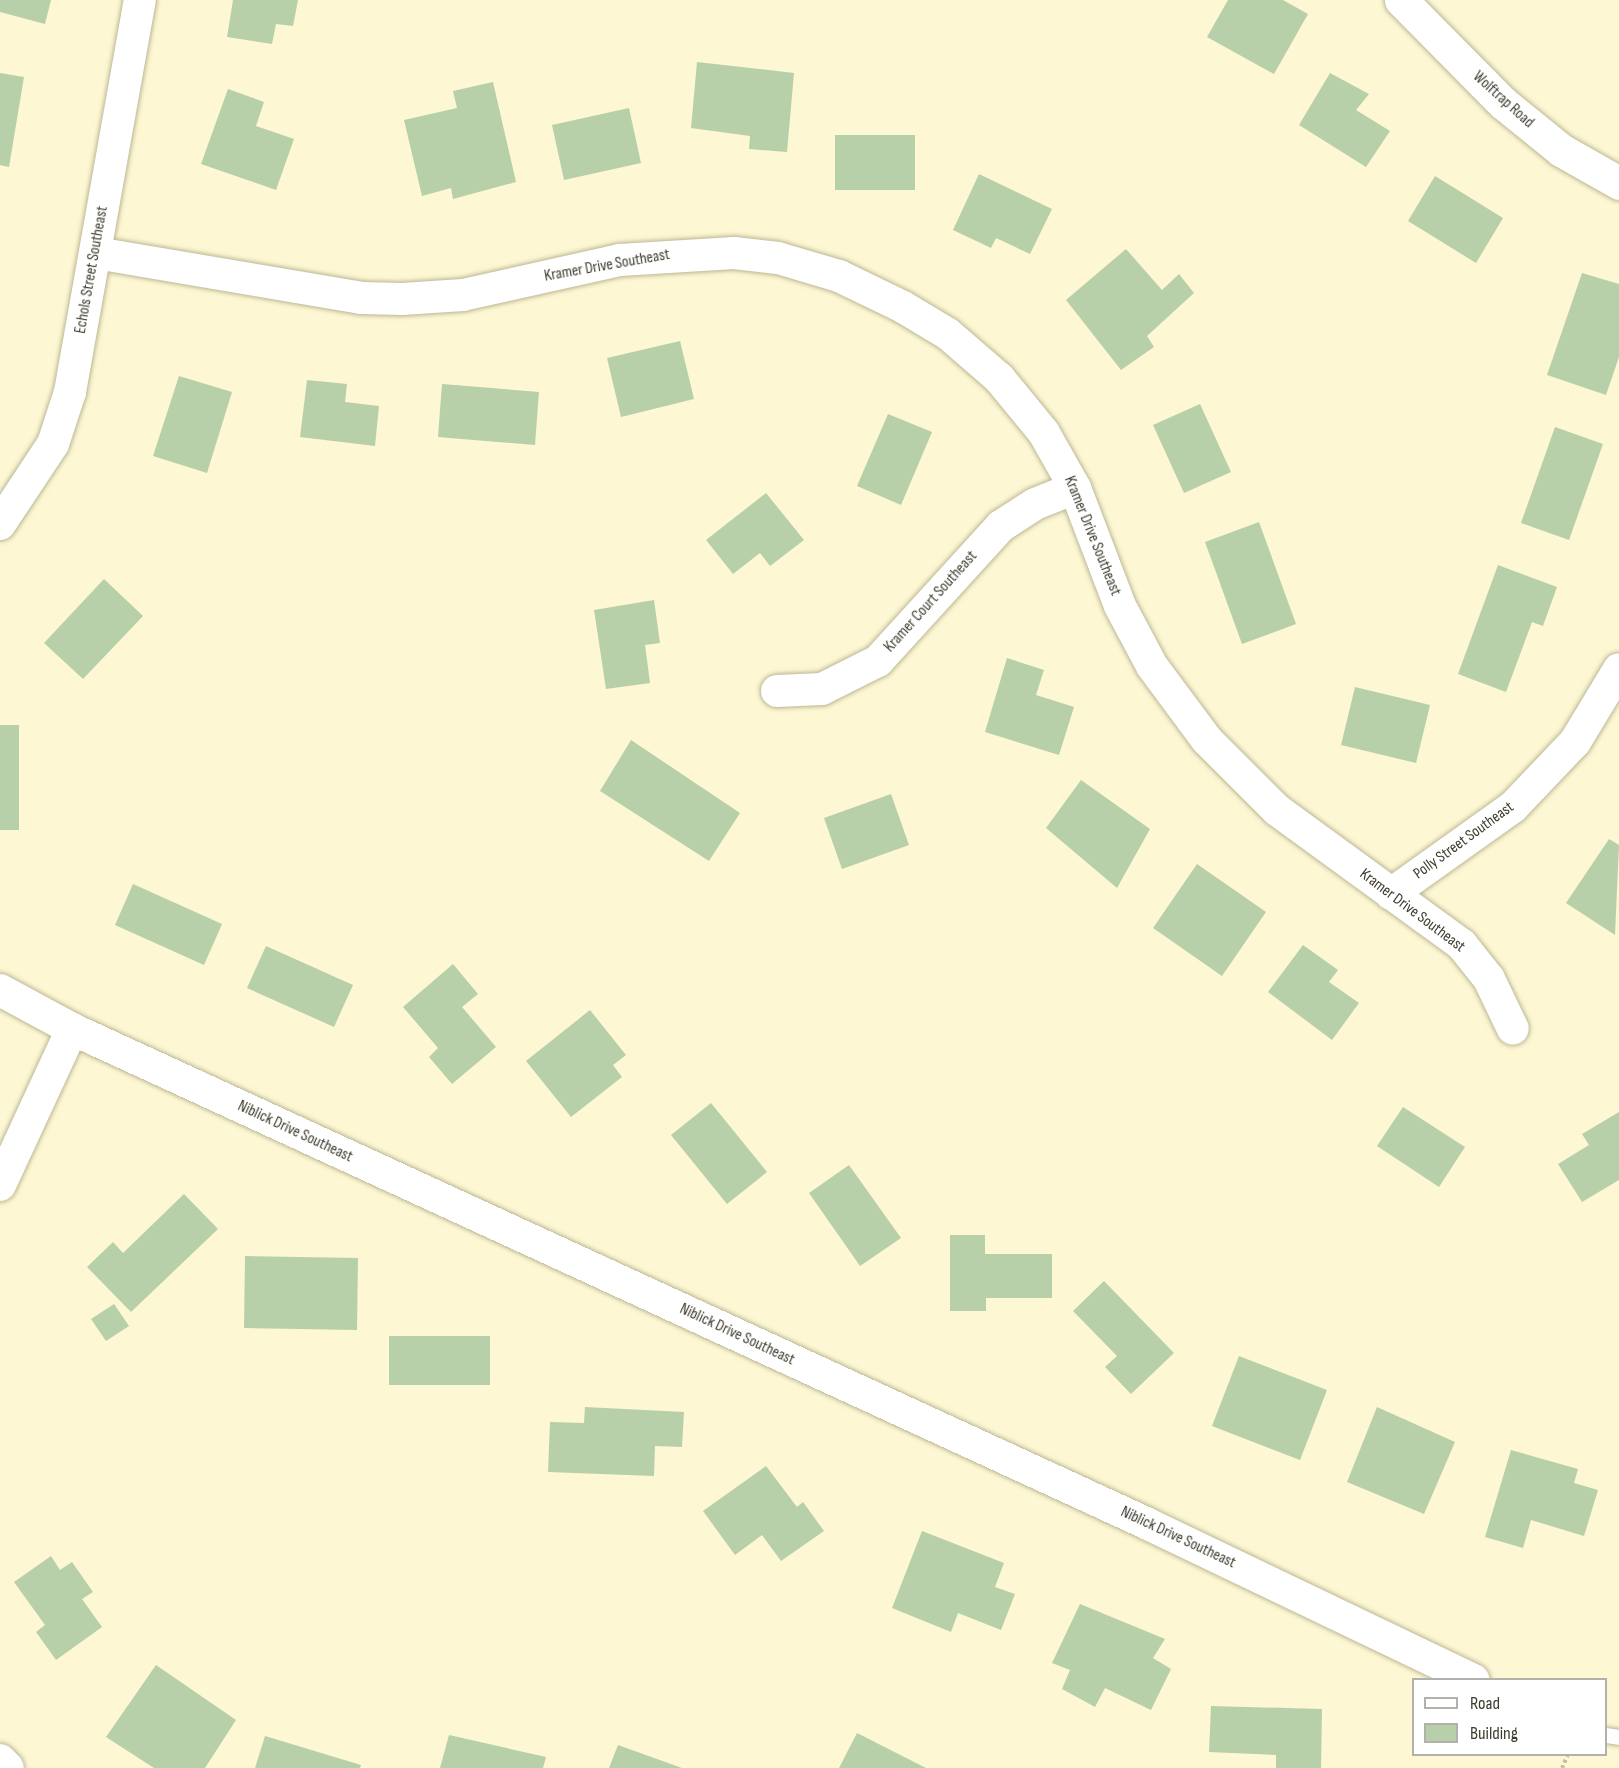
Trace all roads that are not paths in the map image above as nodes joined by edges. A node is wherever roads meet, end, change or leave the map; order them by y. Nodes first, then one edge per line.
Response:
1 (140, 0) edge
2 (1401, 0) edge
3 (1619, 183) edge
4 (96, 253) junction
5 (1075, 488) junction
6 (0, 524) edge
7 (1619, 669) edge
8 (777, 691) dead end
9 (1391, 894) junction
10 (0, 990) edge
11 (72, 1029) junction
12 (1513, 1029) dead end
13 (0, 1185) edge
14 (1470, 1678) edge
15 (0, 1760) edge
16 (8, 1768) edge

1 - 4 street, Echols Street Southeast
2 - 3 street, Wolftrap Road
4 - 5 street, Kramer Drive Southeast
4 - 6 street, Echols Street Southeast
5 - 8 street, Kramer Court Southeast
5 - 9 street, Kramer Drive Southeast
7 - 9 street, Polly Street Southeast
9 - 12 street, Kramer Drive Southeast
10 - 11 street, Niblick Drive Southeast
11 - 13 street
11 - 14 street, Niblick Drive Southeast
15 - 16 street

